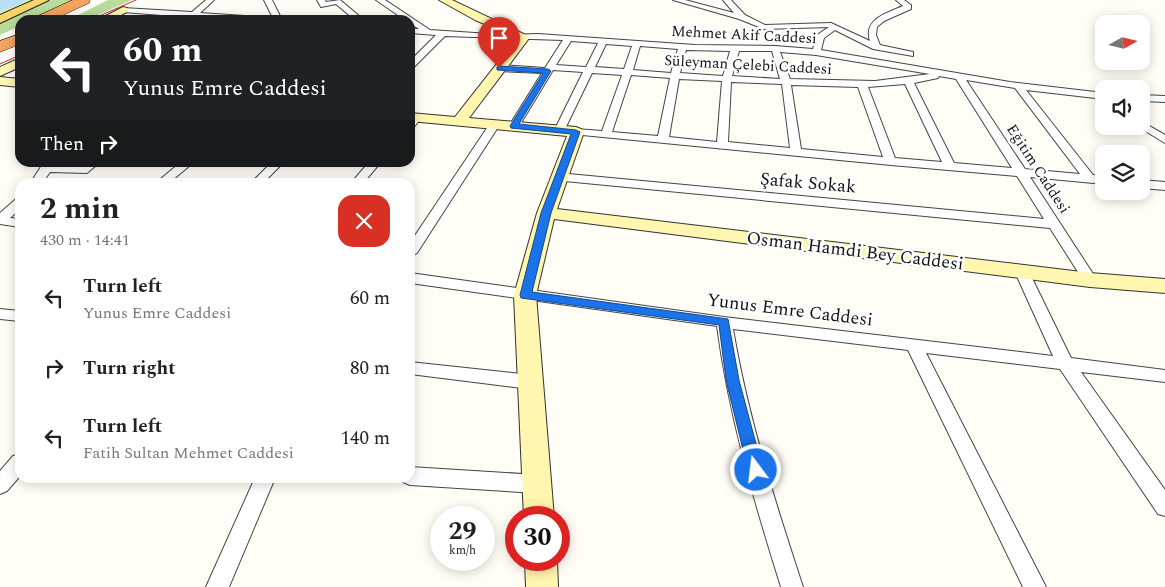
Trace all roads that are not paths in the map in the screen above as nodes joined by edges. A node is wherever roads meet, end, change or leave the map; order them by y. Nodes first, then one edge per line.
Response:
1 (43, 0) edge
2 (84, 0) edge
3 (98, 0) edge
4 (210, 0) edge
5 (268, 0) edge
6 (321, 0) edge
7 (380, 0) edge
8 (446, 0) edge
9 (677, 0) edge
10 (727, 0) edge
11 (900, 0) edge
12 (123, 10) joint
13 (162, 13) junction
14 (52, 15) edge
15 (66, 15) edge
16 (114, 15) edge
17 (160, 15) edge
18 (173, 15) edge
19 (193, 15) edge
20 (276, 15) edge
21 (354, 15) edge
22 (403, 15) edge
23 (742, 17) junction
24 (0, 19) edge
25 (415, 22) edge
26 (835, 26) junction
27 (415, 31) edge
28 (15, 32) edge
29 (430, 32) junction
30 (443, 33) junction
31 (524, 37) junction
32 (0, 39) edge
33 (568, 39) junction
34 (15, 40) edge
35 (603, 41) junction
36 (637, 44) junction
37 (0, 47) edge
38 (683, 47) junction
39 (876, 47) junction
40 (735, 49) junction
41 (775, 49) junction
42 (816, 52) junction
43 (910, 54) dead end
44 (415, 61) edge
45 (15, 64) edge
46 (499, 68) junction
47 (549, 69) junction
48 (589, 70) junction
49 (628, 71) junction
50 (0, 72) edge
51 (944, 74) junction
52 (675, 75) junction
53 (959, 76) junction
54 (727, 79) junction
55 (0, 81) edge
56 (15, 82) edge
57 (786, 82) junction
58 (909, 82) junction
59 (862, 84) junction
60 (1018, 86) junction
61 (1095, 96) edge
62 (1150, 98) edge
63 (1165, 99) edge
64 (415, 120) edge
65 (459, 121) junction
66 (495, 124) junction
67 (514, 126) junction
68 (1150, 130) edge
69 (568, 131) junction
70 (606, 135) junction
71 (663, 140) junction
72 (1165, 140) edge
73 (722, 145) junction
74 (796, 152) junction
75 (891, 162) junction
76 (48, 167) edge
77 (60, 167) edge
78 (88, 167) edge
79 (182, 167) edge
80 (274, 167) edge
81 (372, 167) edge
82 (950, 167) junction
83 (1021, 174) junction
84 (558, 177) junction
85 (40, 178) edge
86 (168, 178) edge
87 (262, 178) edge
88 (362, 178) edge
89 (1090, 179) junction
90 (1095, 179) edge
91 (1150, 185) edge
92 (1165, 186) edge
93 (15, 206) edge
94 (546, 213) junction
95 (0, 220) edge
96 (15, 222) edge
97 (1054, 224) junction
98 (415, 245) edge
99 (1022, 272) junction
100 (415, 279) edge
101 (1090, 280) junction
102 (1165, 286) edge
103 (525, 295) junction
104 (0, 314) edge
105 (15, 316) edge
106 (724, 322) junction
107 (914, 346) junction
108 (1064, 362) junction
109 (415, 369) edge
110 (1165, 376) edge
111 (530, 382) junction
112 (15, 468) edge
113 (415, 476) edge
114 (263, 483) edge
115 (538, 484) junction
116 (0, 485) edge
117 (539, 506) edge
118 (1165, 507) edge
119 (541, 571) edge
120 (217, 587) edge
121 (542, 587) edge
122 (792, 587) edge
123 (1035, 587) edge

1 - 24 main road
2 - 14 highway
3 - 15 highway
4 - 19 street
5 - 20 street
6 - 21 street
7 - 22 street
8 - 31 street
9 - 23 street
10 - 23 street
11 - 39 street
12 - 13 street
12 - 16 street
13 - 17 street
13 - 18 street
23 - 26 street
25 - 29 street
26 - 39 street
26 - 42 street
27 - 29 street, Mehmet Akif Caddesi
28 - 32 highway
29 - 30 street, Mehmet Akif Caddesi
30 - 31 street, Mehmet Akif Caddesi
30 - 44 street
31 - 33 street, Mehmet Akif Caddesi
31 - 46 street
33 - 35 street, Mehmet Akif Caddesi
33 - 47 street
34 - 37 highway
35 - 36 street, Mehmet Akif Caddesi
35 - 48 street
36 - 38 street, Mehmet Akif Caddesi
36 - 49 street
38 - 40 street, Mehmet Akif Caddesi
38 - 52 street
39 - 43 street
40 - 41 street, Mehmet Akif Caddesi
40 - 54 street
41 - 42 street, Mehmet Akif Caddesi
41 - 57 street
42 - 51 street, Mehmet Akif Caddesi
45 - 50 street
46 - 47 street, Süleyman Çelebi Caddesi
46 - 65 street
47 - 48 street, Süleyman Çelebi Caddesi
47 - 67 street
48 - 49 street, Süleyman Çelebi Caddesi
48 - 69 street
49 - 52 street, Süleyman Çelebi Caddesi
49 - 70 street
51 - 53 street, Mehmet Akif Caddesi
51 - 58 street, Süleyman Çelebi Caddesi
52 - 54 street, Süleyman Çelebi Caddesi
52 - 71 street
53 - 60 street, Mehmet Akif Caddesi
53 - 83 street, Eğitim Caddesi
54 - 57 street, Süleyman Çelebi Caddesi
54 - 73 street
55 - 56 street
57 - 59 street, Süleyman Çelebi Caddesi
57 - 74 street
58 - 59 street, Süleyman Çelebi Caddesi
58 - 82 street
59 - 75 street
60 - 61 street, Mehmet Akif Caddesi
60 - 89 street
62 - 63 street
64 - 65 street
65 - 66 street
66 - 67 street
66 - 98 street
67 - 69 street
68 - 72 street
69 - 70 street
69 - 84 street
70 - 71 street
71 - 73 street
73 - 74 street
74 - 75 street
75 - 82 street
76 - 85 street
77 - 78 street
79 - 86 street
80 - 87 street
81 - 88 street
82 - 83 street
83 - 89 street
83 - 97 street, Eğitim Caddesi
84 - 94 street
84 - 97 street, Şafak Sokak
89 - 90 street
91 - 92 street
93 - 95 street
94 - 99 street, Osman Hamdi Bey Caddesi
94 - 103 street
95 - 96 street
97 - 101 street, Eğitim Caddesi
99 - 101 street, Osman Hamdi Bey Caddesi
99 - 108 street
100 - 103 street, Yunus Emre Caddesi
101 - 102 street, Osman Hamdi Bey Caddesi
103 - 106 street, Yunus Emre Caddesi
103 - 111 street
104 - 105 street
106 - 107 street, Yunus Emre Caddesi
106 - 122 street
107 - 108 street, Yunus Emre Caddesi
107 - 123 street
108 - 110 street, Yunus Emre Caddesi
108 - 118 street
109 - 111 street
111 - 115 street
112 - 116 street
113 - 115 street
114 - 120 street
115 - 117 street
119 - 121 street

